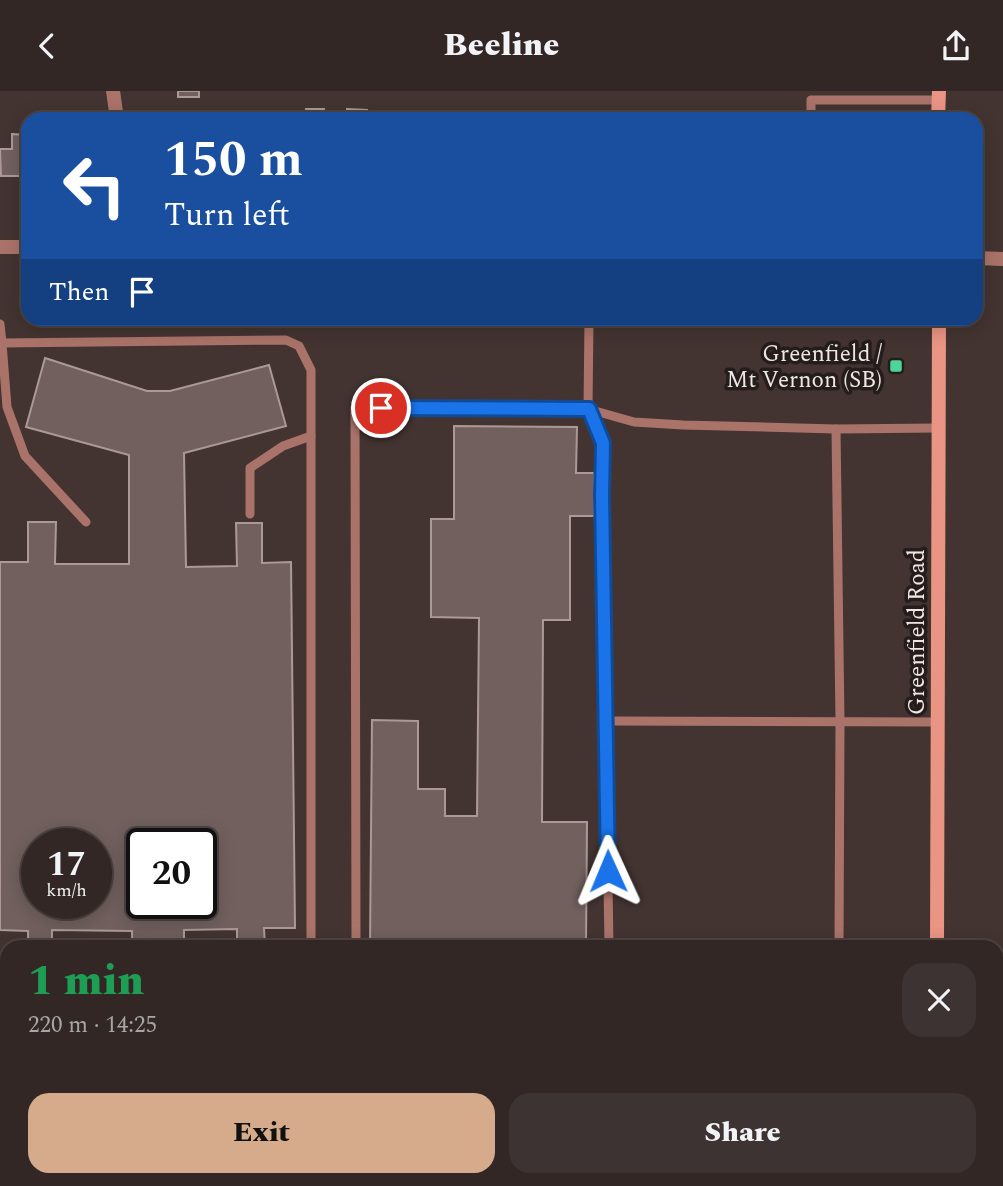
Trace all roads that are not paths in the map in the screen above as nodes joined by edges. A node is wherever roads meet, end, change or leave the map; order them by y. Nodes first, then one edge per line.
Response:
1 (113, 91) edge
2 (939, 95) edge
3 (116, 112) edge
4 (811, 112) edge
5 (0, 247) edge
6 (21, 247) edge
7 (983, 258) edge
8 (1003, 258) edge
9 (0, 324) edge
10 (589, 326) edge
11 (939, 326) edge
12 (2, 343) junction
13 (589, 409) junction
14 (937, 428) junction
15 (836, 429) junction
16 (311, 436) junction
17 (250, 513) dead end
18 (86, 522) dead end
19 (606, 721) junction
20 (840, 721) junction
21 (938, 722) junction
22 (311, 940) edge
23 (356, 940) edge
24 (609, 940) edge
25 (839, 940) edge
26 (937, 940) edge

1 - 3 street
2 - 4 lane
5 - 6 street
7 - 8 street
9 - 12 lane
10 - 13 lane
11 - 14 main road, Greenfield Road
12 - 16 lane
12 - 18 lane
13 - 15 lane
13 - 19 lane
13 - 23 lane
14 - 15 lane
14 - 21 main road, Greenfield Road
15 - 20 lane
16 - 17 lane
16 - 22 lane
19 - 20 lane
19 - 24 lane
20 - 21 lane
20 - 25 lane
21 - 26 main road, Greenfield Road

